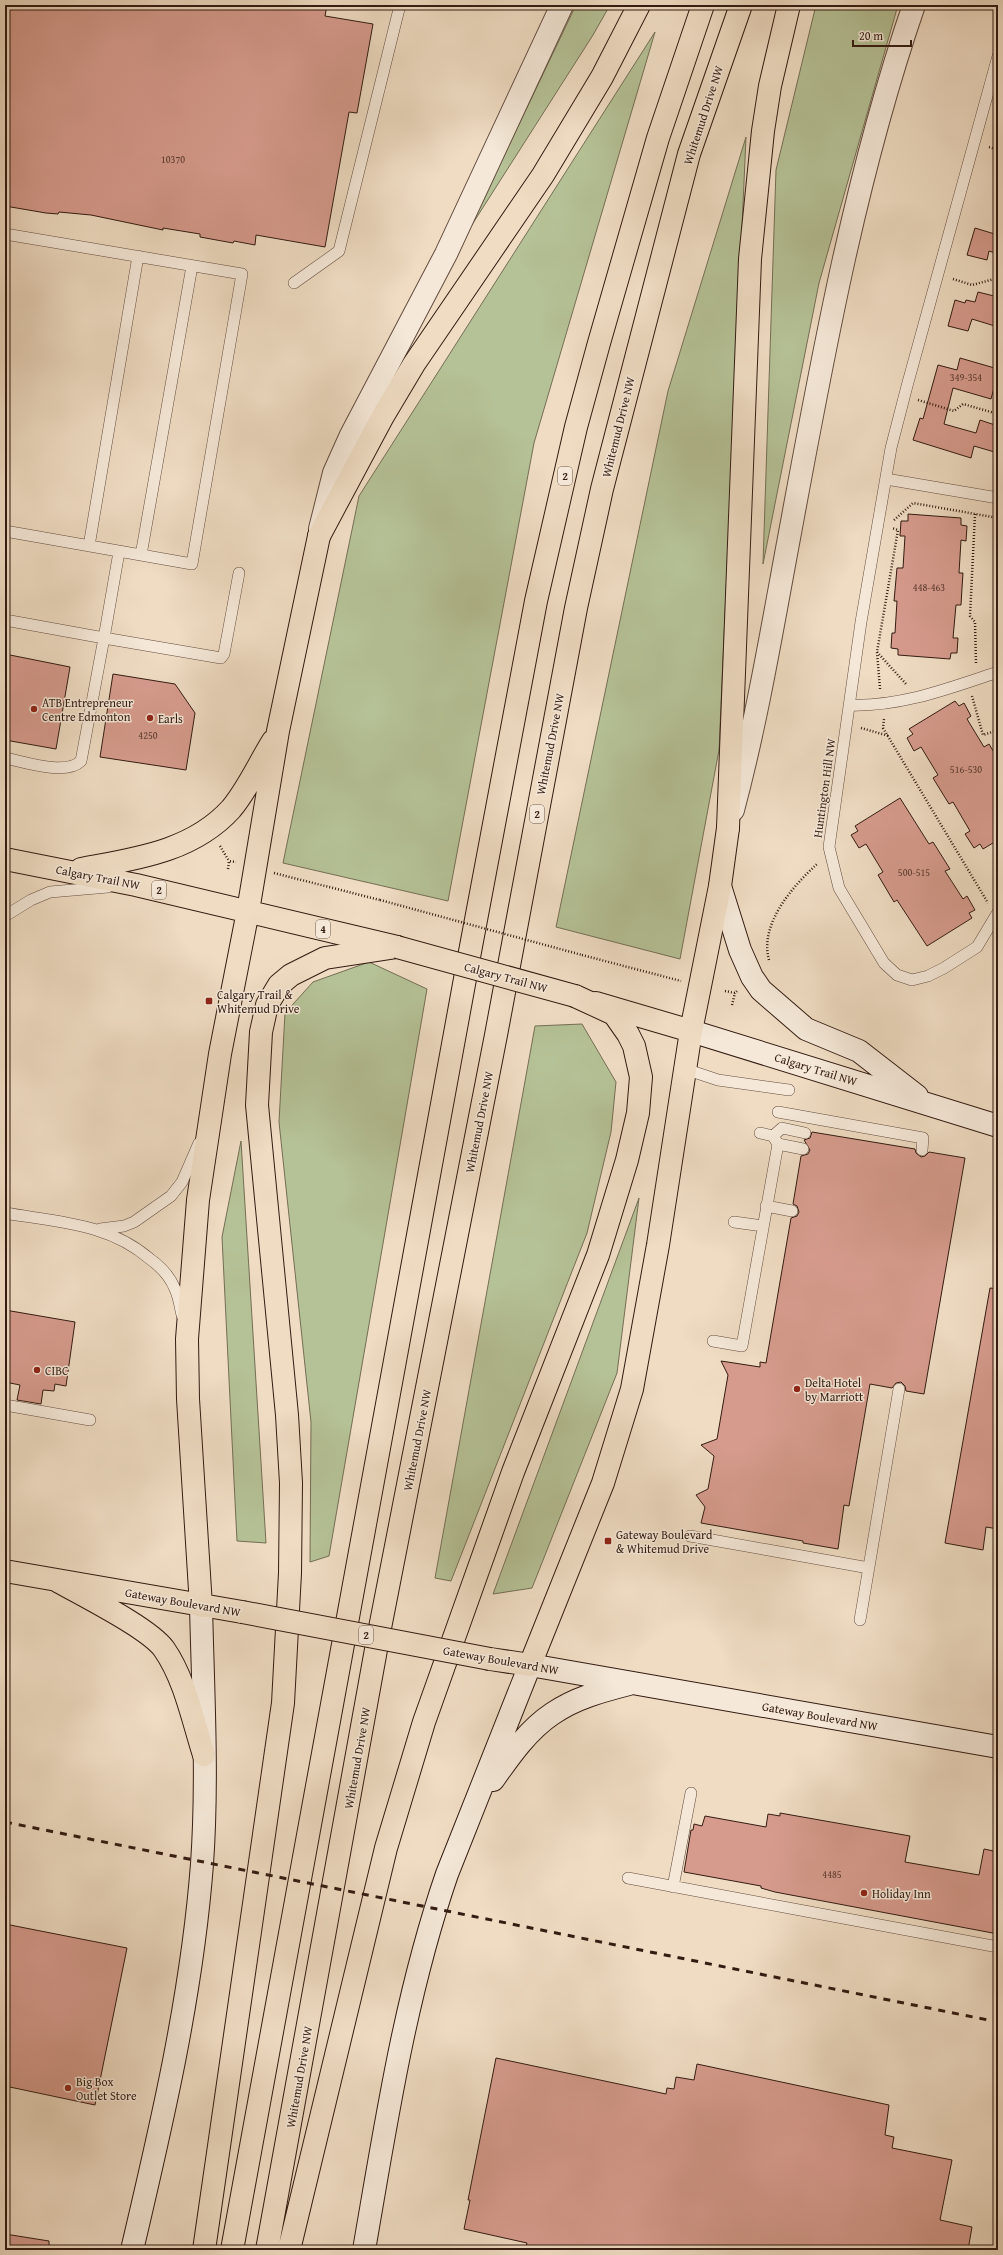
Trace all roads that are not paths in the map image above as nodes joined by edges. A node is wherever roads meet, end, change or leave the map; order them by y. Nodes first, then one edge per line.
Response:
1 (400, 5) edge
2 (562, 5) edge
3 (638, 5) edge
4 (703, 5) edge
5 (741, 5) edge
6 (789, 5) edge
7 (914, 5) edge
8 (998, 56) edge
9 (5, 234) edge
10 (138, 256) junction
11 (192, 266) junction
12 (294, 283) dead end
13 (886, 479) junction
14 (998, 498) edge
15 (5, 531) edge
16 (319, 536) junction
17 (89, 546) junction
18 (119, 552) junction
19 (141, 555) junction
20 (239, 572) dead end
21 (5, 620) edge
22 (104, 638) junction
23 (998, 672) edge
24 (849, 705) junction
25 (278, 731) junction
26 (5, 758) edge
27 (728, 828) junction
28 (5, 859) edge
29 (69, 871) junction
30 (136, 885) junction
31 (720, 886) junction
32 (248, 911) junction
33 (997, 913) edge
34 (5, 916) edge
35 (397, 947) junction
36 (575, 996) junction
37 (691, 1031) junction
38 (685, 1069) junction
39 (788, 1090) dead end
40 (928, 1104) junction
41 (778, 1112) dead end
42 (209, 1121) junction
43 (998, 1126) edge
44 (760, 1133) dead end
45 (805, 1133) dead end
46 (775, 1140) junction
47 (803, 1149) dead end
48 (922, 1150) dead end
49 (766, 1206) junction
50 (792, 1211) dead end
51 (5, 1213) edge
52 (734, 1222) dead end
53 (763, 1226) junction
54 (98, 1229) junction
55 (187, 1339) junction
56 (713, 1341) dead end
57 (899, 1389) dead end
58 (5, 1405) edge
59 (90, 1420) dead end
60 (690, 1536) dead end
61 (869, 1568) junction
62 (5, 1571) edge
63 (56, 1580) junction
64 (201, 1606) junction
65 (860, 1620) dead end
66 (530, 1666) junction
67 (634, 1682) junction
68 (998, 1747) edge
69 (204, 1755) junction
70 (691, 1793) dead end
71 (447, 1874) junction
72 (628, 1878) dead end
73 (673, 1887) junction
74 (998, 1947) edge
75 (132, 2250) edge
76 (204, 2250) edge
77 (232, 2250) edge
78 (267, 2250) edge
79 (289, 2250) edge
80 (364, 2250) edge

1 - 12 lane
2 - 16 main road
3 - 16 highway
4 - 77 highway, 2
5 - 78 highway, Whitemud Drive NW / 2
6 - 27 highway
7 - 27 main road
8 - 13 lane, Huntington Hill NW
9 - 10 lane
10 - 11 lane
10 - 17 lane
11 - 19 lane
11 - 19 lane
13 - 14 lane
13 - 24 lane, Huntington Hill NW
15 - 17 lane
16 - 25 highway
17 - 18 lane
18 - 19 lane
18 - 22 lane
20 - 22 lane
21 - 22 lane
22 - 26 lane
23 - 24 lane
24 - 33 lane, Huntington Hill NW
25 - 29 highway
25 - 32 highway
27 - 31 highway
28 - 29 highway, Calgary Trail NW / 2
29 - 30 highway, Calgary Trail NW / 2
30 - 32 highway, Calgary Trail NW / 2
30 - 34 lane
31 - 37 highway
31 - 40 main road
32 - 35 highway, Calgary Trail NW / 4
32 - 42 highway
35 - 36 highway, Calgary Trail NW, bridge
35 - 76 highway
36 - 37 highway, Calgary Trail NW
36 - 79 highway
37 - 38 highway
37 - 40 main road, Calgary Trail NW
38 - 39 lane
38 - 66 highway
40 - 43 main road, Calgary Trail NW
41 - 48 lane
42 - 54 lane
42 - 55 highway
44 - 46 lane
45 - 46 lane
46 - 47 lane
46 - 49 lane
49 - 50 lane
49 - 53 lane
51 - 54 lane
52 - 53 lane
53 - 56 lane
54 - 55 lane
55 - 64 highway
57 - 61 lane
58 - 59 lane
60 - 61 lane
61 - 65 lane
62 - 63 highway, Gateway Boulevard NW / 2
63 - 64 highway, Gateway Boulevard NW / 2
63 - 69 highway
64 - 66 highway, Gateway Boulevard NW / 2, bridge
64 - 69 main road
66 - 67 main road, Gateway Boulevard NW
66 - 71 main road
67 - 68 main road, Gateway Boulevard NW
67 - 71 main road
69 - 75 main road
70 - 73 lane
71 - 80 main road
72 - 73 lane
73 - 74 lane

